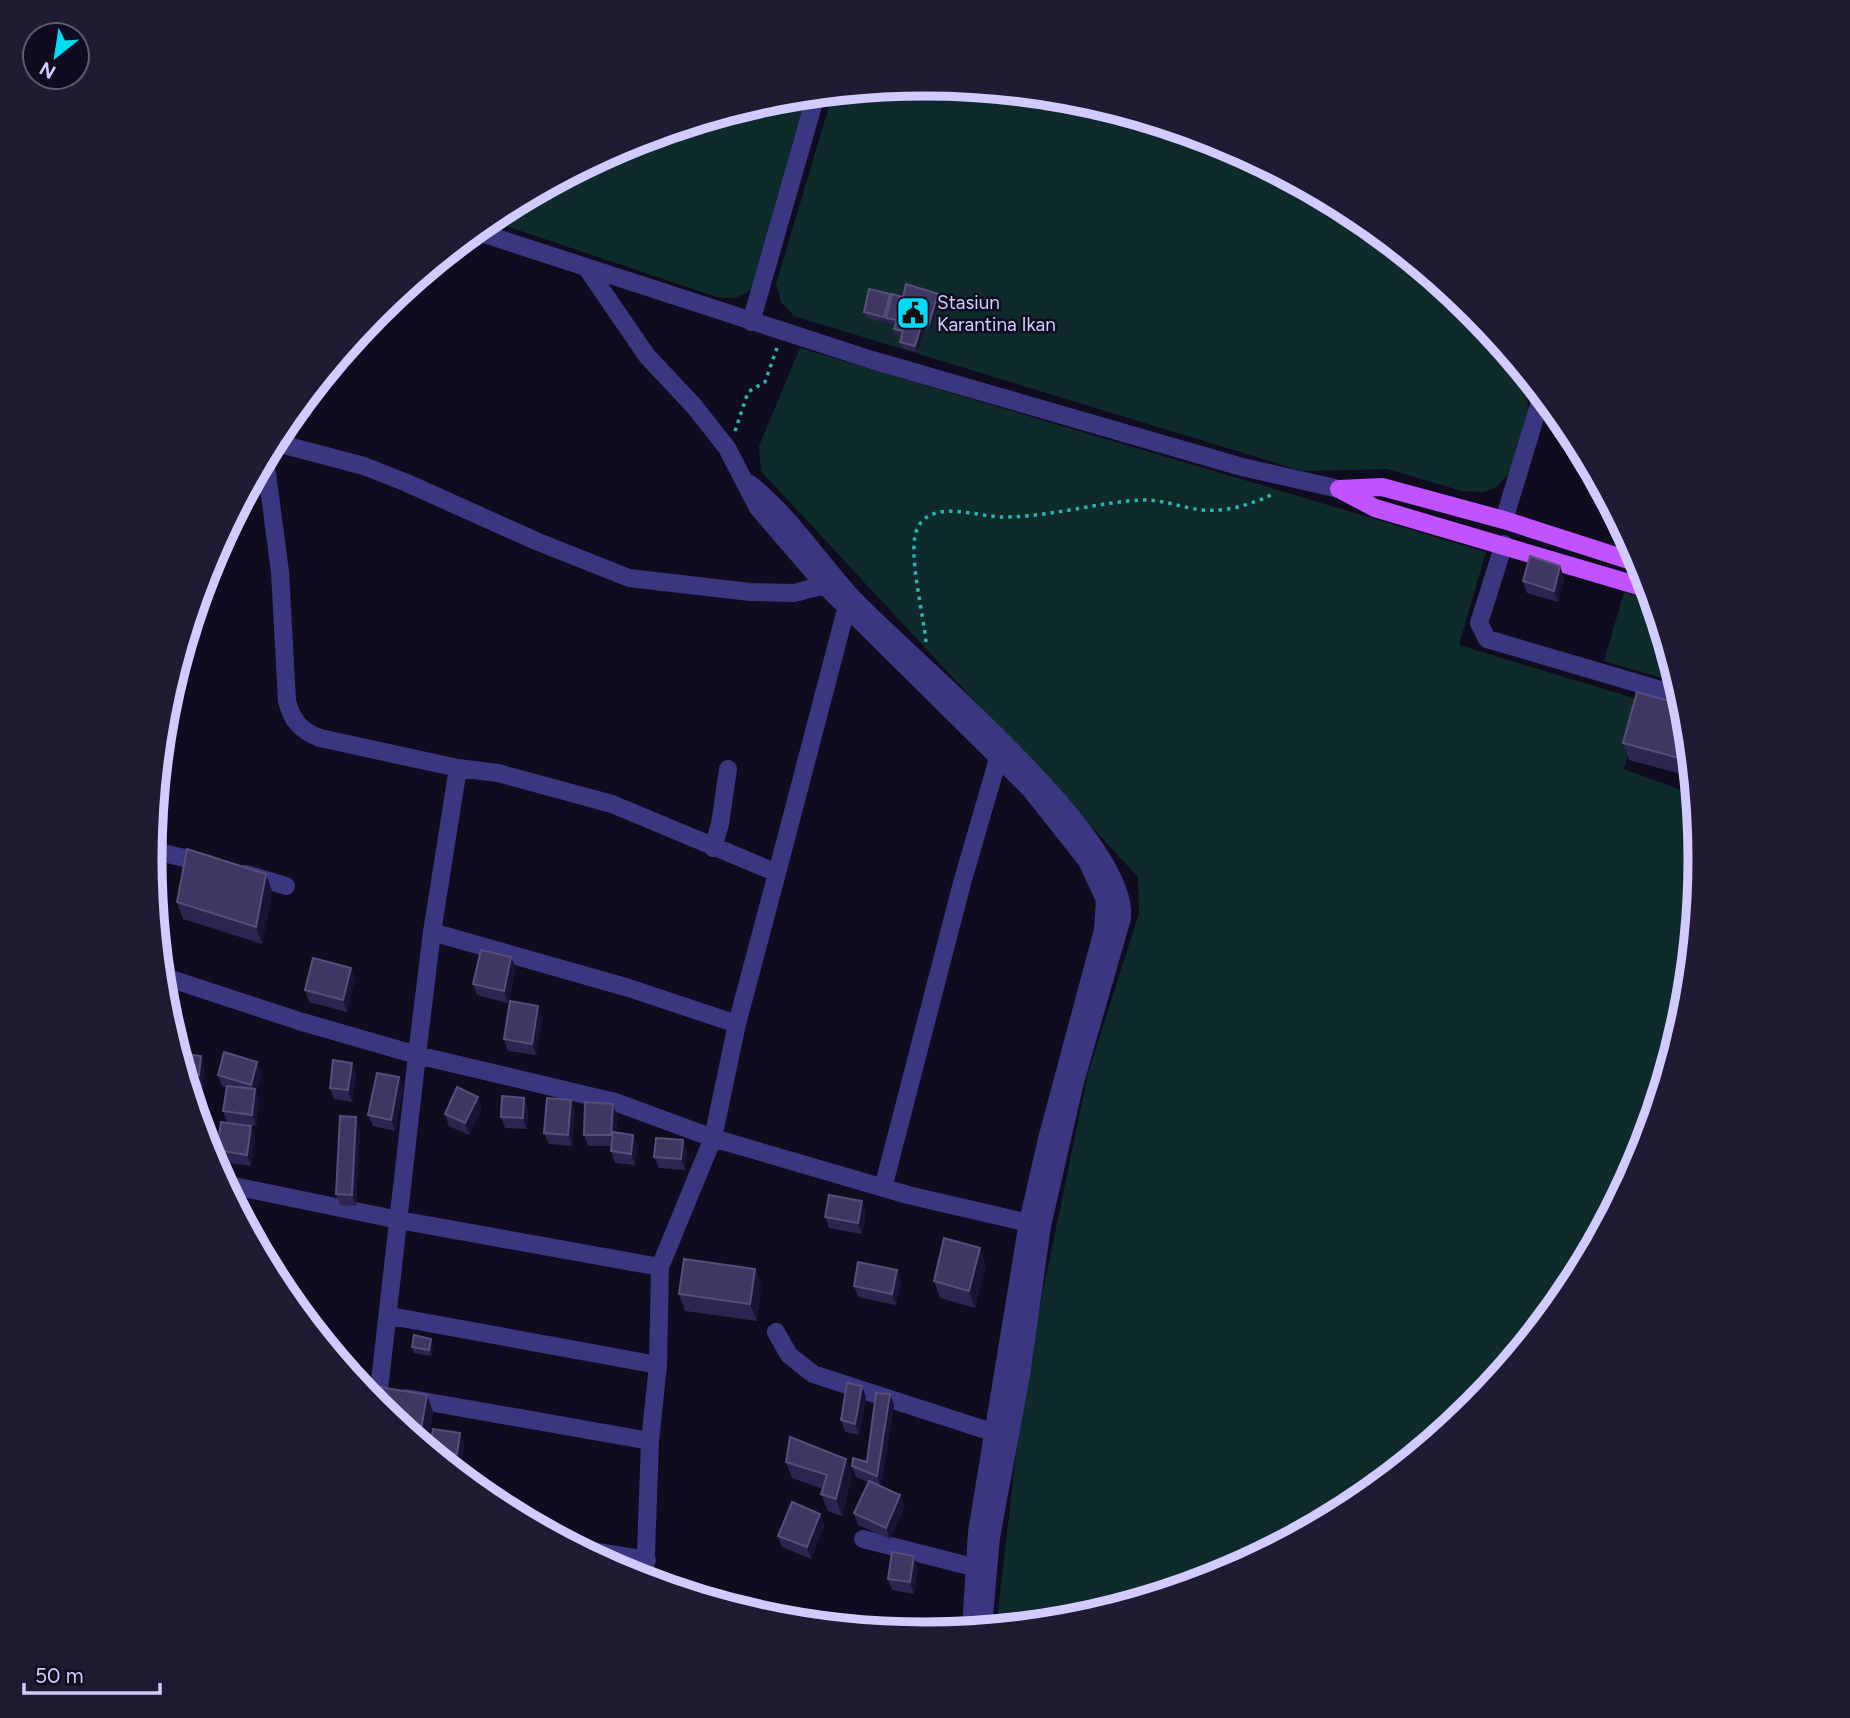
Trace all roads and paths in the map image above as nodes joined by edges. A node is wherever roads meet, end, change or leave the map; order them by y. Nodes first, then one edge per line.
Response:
1 (813, 105) edge
2 (487, 235) edge
3 (586, 267) junction
4 (751, 322) junction
5 (792, 336) junction
6 (1538, 407) edge
7 (285, 445) edge
8 (727, 448) junction
9 (267, 473) edge
10 (1298, 481) junction
11 (1339, 489) junction
12 (1504, 520) junction
13 (1501, 543) junction
14 (1625, 556) edge
15 (832, 583) junction
16 (1637, 585) edge
17 (848, 601) junction
18 (928, 669) junction
19 (1669, 692) edge
20 (998, 759) junction
21 (458, 768) junction
22 (727, 769) dead end
23 (713, 848) junction
24 (162, 853) edge
25 (777, 873) junction
26 (286, 886) dead end
27 (432, 932) junction
28 (172, 979) edge
29 (737, 1024) junction
30 (417, 1055) junction
31 (713, 1138) junction
32 (237, 1187) edge
33 (883, 1188) junction
34 (399, 1220) junction
35 (1035, 1224) junction
36 (660, 1266) junction
37 (390, 1316) junction
38 (776, 1332) dead end
39 (658, 1365) junction
40 (379, 1391) edge
41 (390, 1402) edge
42 (1000, 1435) junction
43 (650, 1441) junction
44 (863, 1539) dead end
45 (613, 1555) edge
46 (646, 1560) junction
47 (973, 1567) junction
48 (646, 1569) edge
49 (984, 1619) edge
50 (971, 1620) edge

1 - 4 street
2 - 3 street
3 - 4 street
3 - 8 street
4 - 5 street
5 - 8 path
5 - 10 street
6 - 12 street
7 - 15 street
8 - 15 street
9 - 21 street
10 - 11 street
10 - 18 path
11 - 12 main road
11 - 13 main road
12 - 13 main road
12 - 14 main road
13 - 16 main road
13 - 19 street
15 - 17 street
17 - 18 street
17 - 20 street
17 - 25 street
18 - 35 street
20 - 33 street
20 - 35 street
21 - 23 street
21 - 27 street
22 - 23 street
23 - 25 street
24 - 26 street
25 - 29 street
27 - 29 street
27 - 30 street
28 - 30 street
29 - 31 street
30 - 31 street
30 - 34 street
31 - 33 street
31 - 36 street
32 - 34 street
33 - 35 street
34 - 36 street
34 - 37 street
35 - 42 street
36 - 39 street
37 - 39 street
37 - 40 street
38 - 42 street
39 - 43 street
41 - 43 street
42 - 47 street
42 - 49 street
43 - 46 street
44 - 47 street
45 - 46 street
46 - 48 street
47 - 50 street

